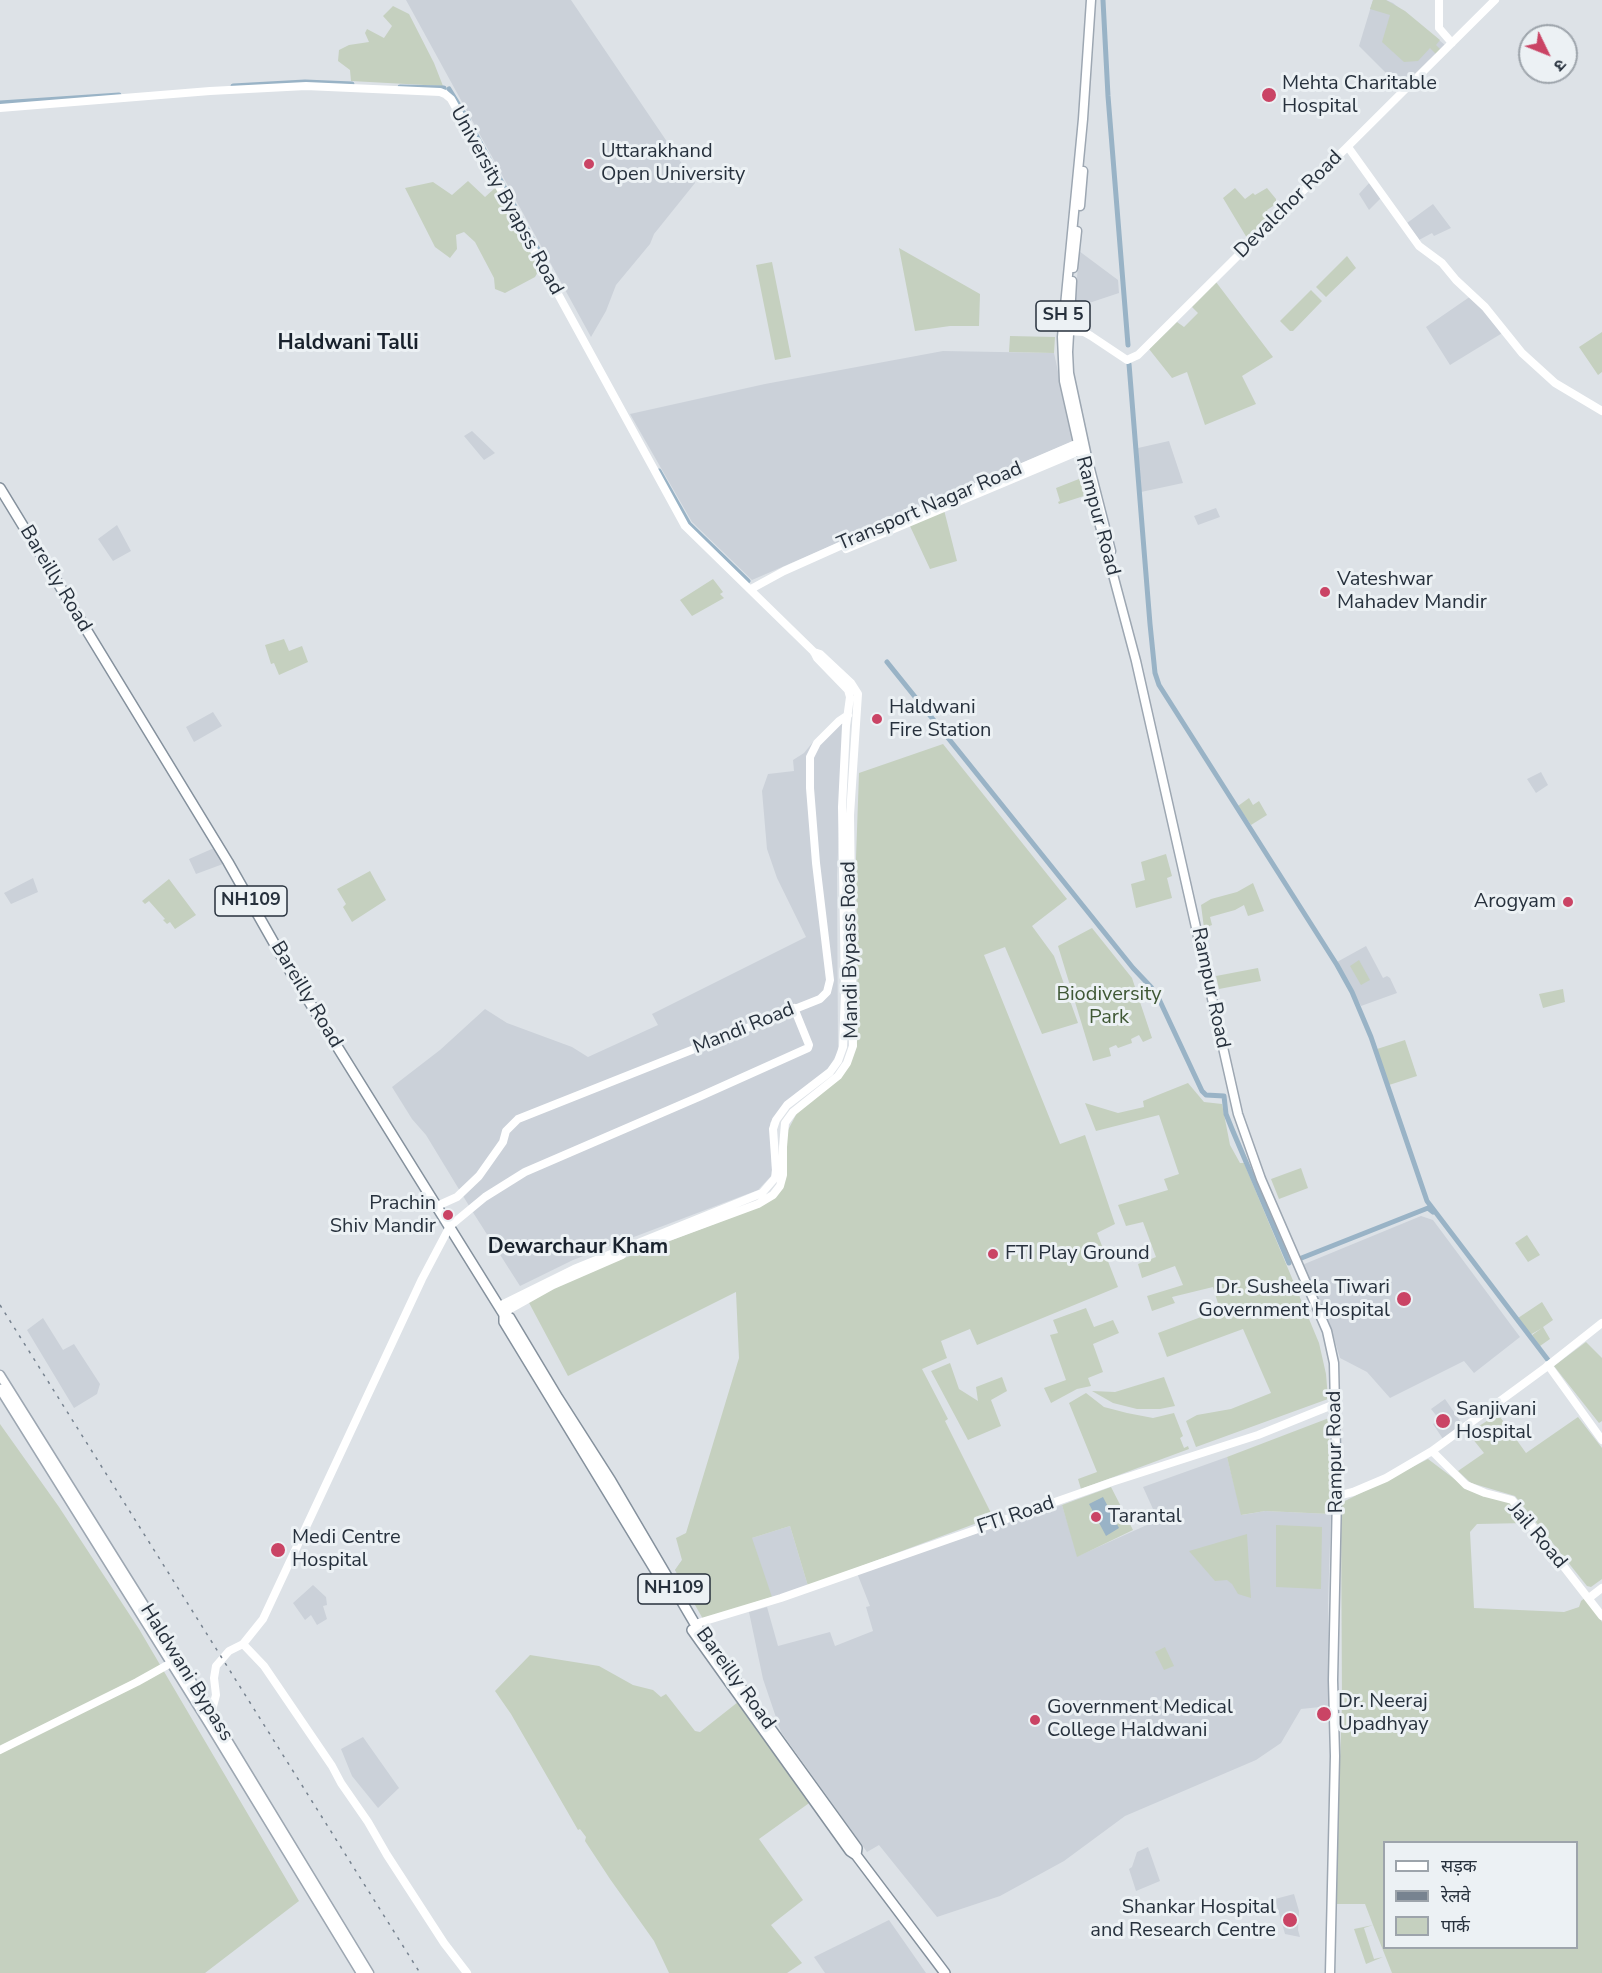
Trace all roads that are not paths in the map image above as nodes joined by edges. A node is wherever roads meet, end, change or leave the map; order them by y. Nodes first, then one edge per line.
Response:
1 (1091, 0) edge
2 (1096, 0) edge
3 (1439, 0) edge
4 (1495, 0) edge
5 (1452, 43) junction
6 (0, 108) edge
7 (1348, 147) junction
8 (1066, 331) junction
9 (1602, 411) edge
10 (1082, 446) junction
11 (0, 488) edge
12 (751, 589) junction
13 (814, 651) junction
14 (857, 710) junction
15 (847, 716) junction
16 (856, 723) junction
17 (846, 726) junction
18 (833, 728) junction
19 (794, 1008) junction
20 (437, 1206) junction
21 (450, 1226) junction
22 (502, 1311) junction
23 (1602, 1323) edge
24 (1548, 1365) junction
25 (0, 1376) edge
26 (0, 1389) edge
27 (1335, 1404) junction
28 (1602, 1440) edge
29 (1432, 1451) junction
30 (57, 1473) junction
31 (1337, 1483) junction
32 (1351, 1493) junction
33 (1337, 1497) junction
34 (1602, 1588) edge
35 (1589, 1598) junction
36 (1602, 1616) edge
37 (692, 1626) junction
38 (243, 1644) junction
39 (171, 1663) junction
40 (209, 1718) junction
41 (0, 1750) edge
42 (361, 1973) edge
43 (369, 1973) edge
44 (466, 1973) edge
45 (945, 1973) edge
46 (1330, 1973) edge

1 - 8 main road, SH 5
2 - 8 main road
3 - 5 main road
4 - 5 main road, Devalchor Road
5 - 7 main road, Devalchor Road
6 - 12 main road, University Byapss Road
7 - 8 main road, Devalchor Road
7 - 9 main road
8 - 10 main road, Rampur Road
10 - 12 main road, Transport Nagar Road
10 - 27 main road, Rampur Road
11 - 20 highway, Bareilly Road / NH109
12 - 13 main road, Mandi Bypass Road
13 - 14 main road, Mandi Bypass Road
13 - 15 main road, Mandi Bypass Road
14 - 15 main road, Mandi Road
14 - 16 main road, Mandi Bypass Road
15 - 17 main road, Mandi Bypass Road
15 - 18 main road, Mandi Road
16 - 17 main road
16 - 22 main road, Mandi Bypass Road
17 - 18 main road
17 - 22 main road, Mandi Bypass Road
18 - 19 main road, Mandi Road
19 - 20 main road, Mandi Road
19 - 21 main road
20 - 21 highway, Bareilly Road / NH109
21 - 22 highway, Bareilly Road / NH109
21 - 38 main road
22 - 37 highway, Bareilly Road / NH109
23 - 24 main road
24 - 28 main road
24 - 29 main road
25 - 30 main road, Haldwani Bypass
26 - 30 main road, Haldwani Bypass
27 - 31 main road, Rampur Road
27 - 37 main road, FTI Road
29 - 32 main road
29 - 35 main road, Jail Road
30 - 39 main road, Haldwani Bypass
30 - 40 main road, Haldwani Bypass
31 - 32 main road
31 - 33 main road, Rampur Road
32 - 33 main road
33 - 46 main road, Rampur Road
34 - 35 main road
35 - 36 main road, Jail Road
37 - 45 highway, Bareilly Road / NH109
38 - 40 main road
38 - 44 main road
39 - 40 main road, Haldwani Bypass
39 - 41 main road
40 - 42 main road, Haldwani Bypass
40 - 43 main road, Haldwani Bypass

